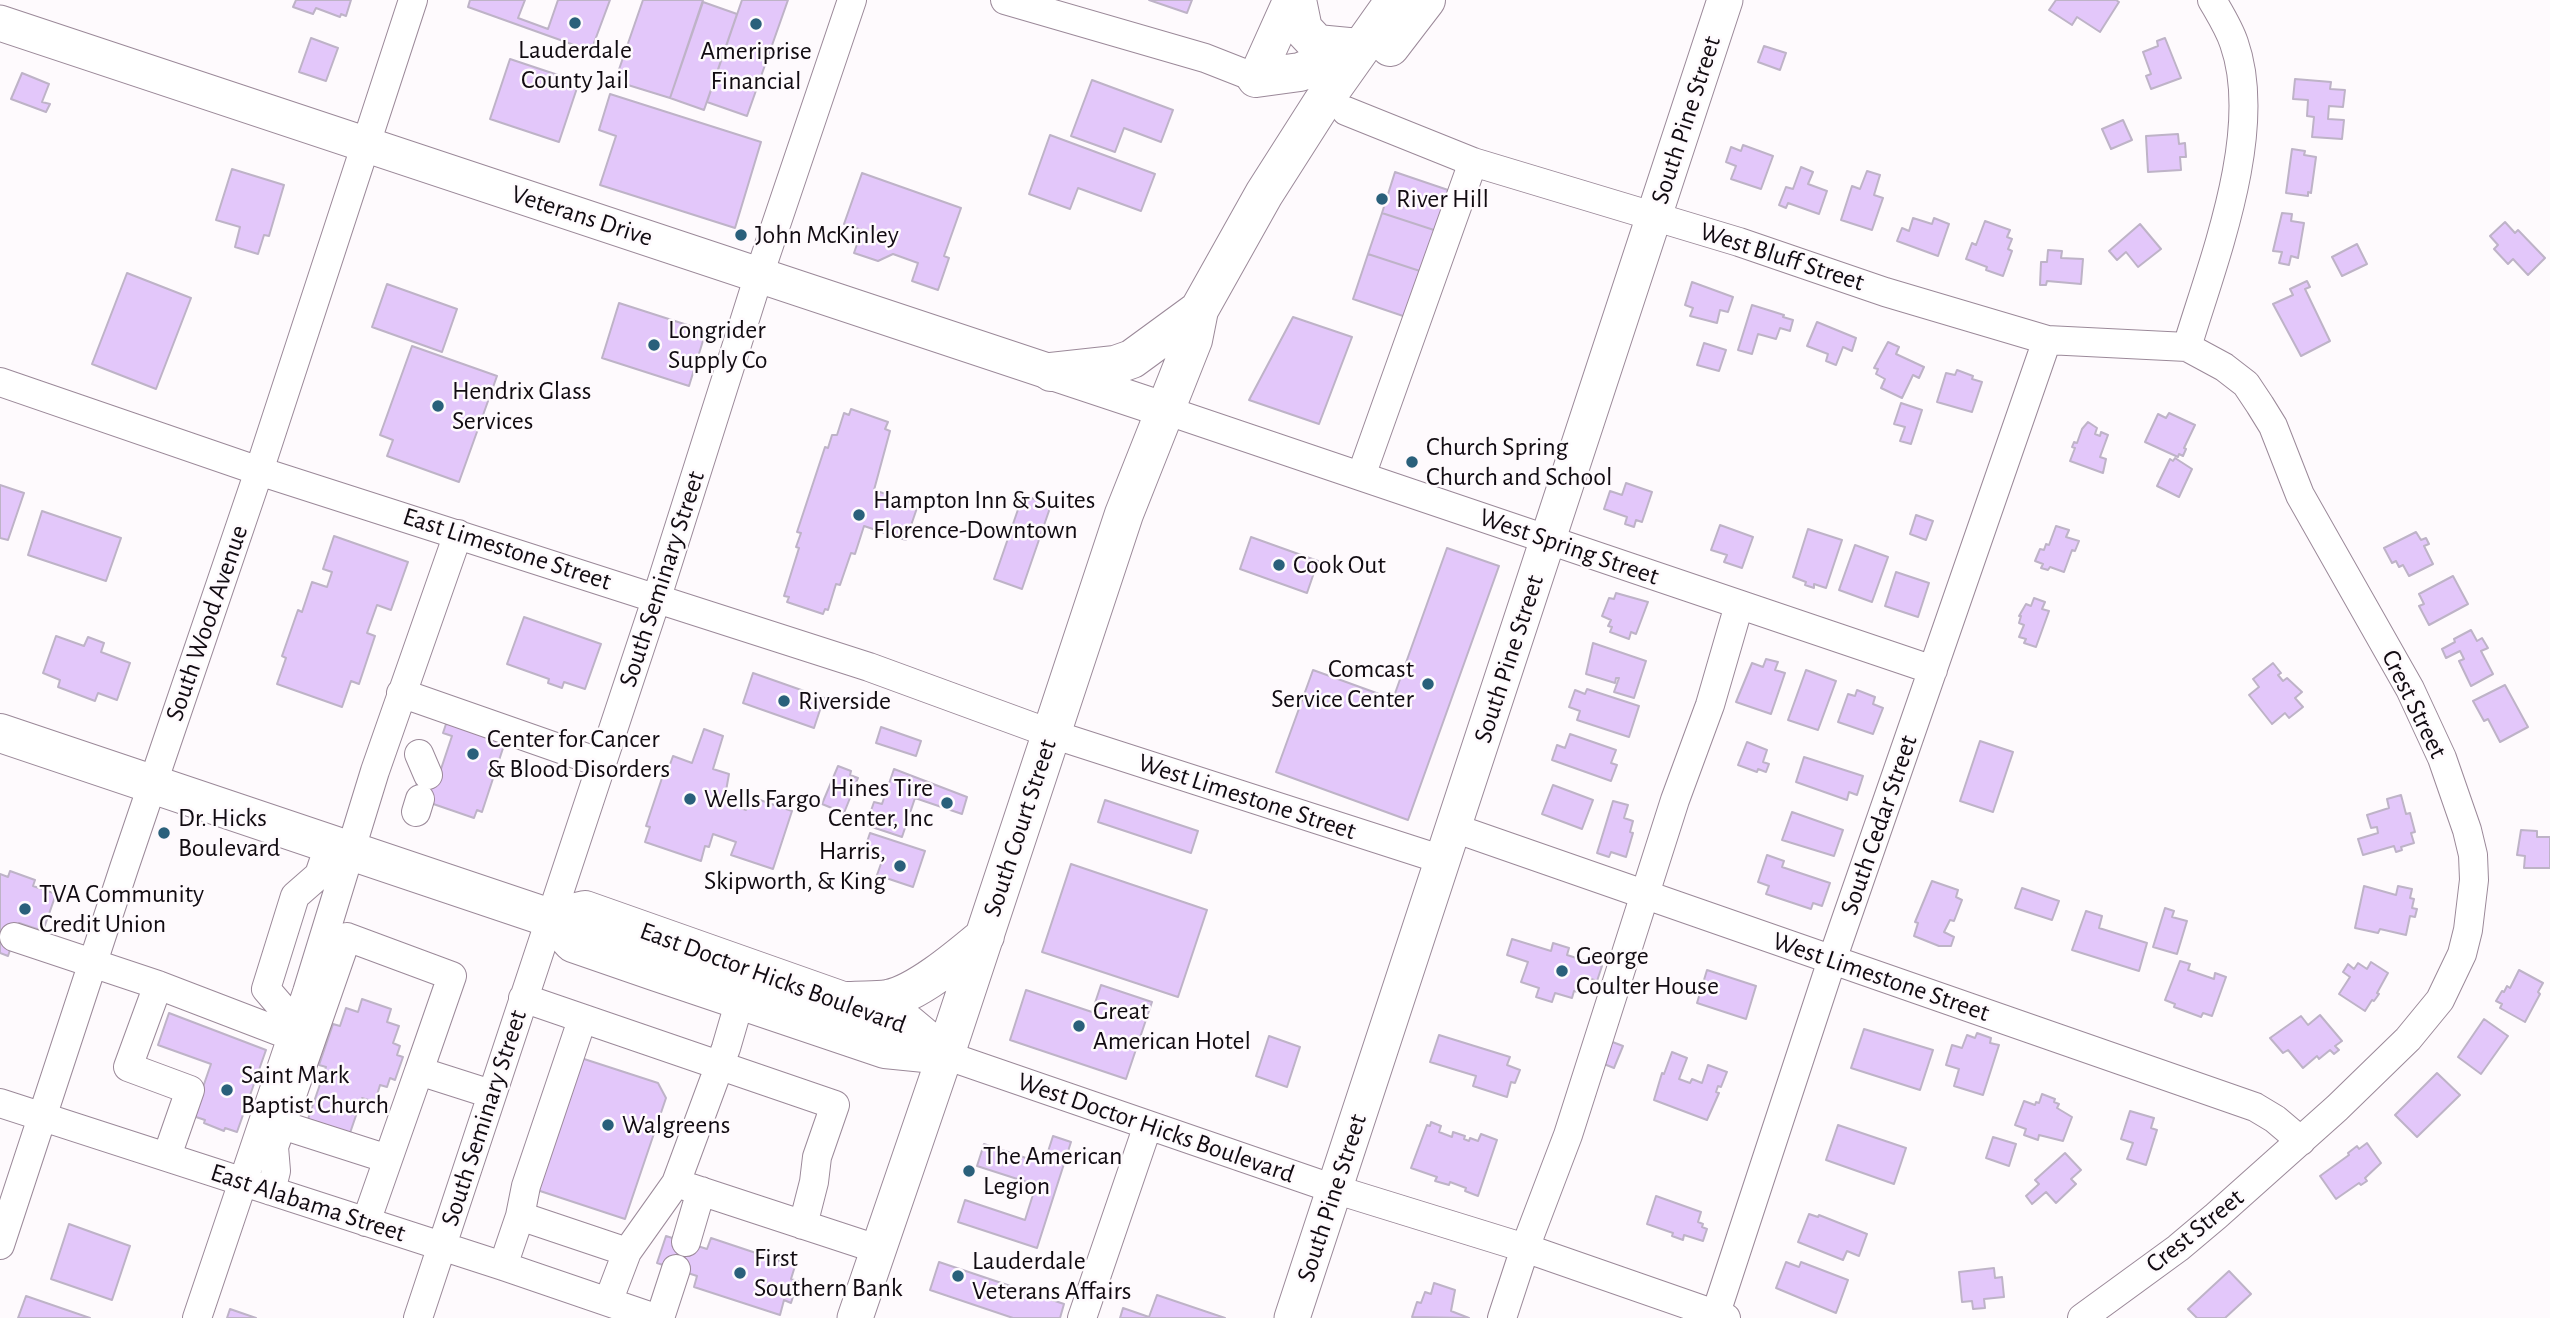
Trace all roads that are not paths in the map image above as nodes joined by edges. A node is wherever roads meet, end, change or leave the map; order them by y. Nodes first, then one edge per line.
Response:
1 (413, 0) edge
2 (852, 0) edge
3 (1005, 0) edge
4 (1291, 0) edge
5 (1297, 0) edge
6 (1395, 0) edge
7 (1426, 0) edge
8 (1726, 0) edge
9 (2212, 0) edge
10 (0, 23) edge
11 (1359, 48) junction
12 (1256, 78) junction
13 (1346, 111) junction
14 (1303, 132) junction
15 (366, 145) junction
16 (1473, 162) junction
17 (1655, 216) junction
18 (759, 275) junction
19 (1196, 325) junction
20 (2047, 340) junction
21 (2187, 347) junction
22 (1051, 372) junction
23 (0, 382) edge
24 (1165, 410) junction
25 (259, 471) junction
26 (1361, 476) junction
27 (458, 534) junction
28 (1549, 540) junction
29 (657, 597) junction
30 (1739, 605) junction
31 (1933, 670) junction
32 (401, 693) junction
33 (0, 733) edge
34 (1052, 734) junction
35 (601, 763) junction
36 (152, 784) junction
37 (1449, 844) junction
38 (341, 847) junction
39 (1645, 895) junction
40 (550, 918) junction
41 (985, 936) junction
42 (14, 937) dead end
43 (1832, 960) junction
44 (92, 963) junction
45 (158, 985) junction
46 (523, 998) junction
47 (740, 1000) junction
48 (844, 1001) junction
49 (582, 1020) junction
50 (294, 1030) junction
51 (945, 1055) junction
52 (720, 1066) junction
53 (419, 1071) junction
54 (491, 1094) junction
55 (0, 1103) edge
56 (42, 1118) junction
57 (282, 1125) junction
58 (1148, 1125) junction
59 (2301, 1141) junction
60 (167, 1156) junction
61 (388, 1159) junction
62 (242, 1182) junction
63 (689, 1187) junction
64 (1334, 1189) junction
65 (271, 1191) junction
66 (520, 1216) junction
67 (366, 1222) junction
68 (803, 1225) junction
69 (686, 1242) dead end
70 (0, 1245) edge
71 (441, 1246) junction
72 (1525, 1248) junction
73 (877, 1249) junction
74 (626, 1252) junction
75 (503, 1266) junction
76 (676, 1269) dead end
77 (638, 1313) edge
78 (1721, 1316) edge
79 (197, 1318) edge
80 (418, 1318) edge
81 (855, 1318) edge
82 (1082, 1318) edge
83 (1292, 1318) edge
84 (1502, 1318) edge
85 (2082, 1318) edge

1 - 15 street, South Wood Avenue
2 - 18 street, South Seminary Street
3 - 12 street
4 - 12 main road
5 - 11 highway
6 - 11 highway, South Court Street
7 - 13 highway
8 - 17 main road, South Pine Street
9 - 21 street
10 - 15 main road, Veterans Drive
11 - 12 highway
11 - 14 highway, South Court Street
12 - 14 highway
13 - 16 street, West Bluff Street
13 - 19 highway
14 - 19 highway, South Court Street
15 - 18 main road, Veterans Drive
15 - 25 street, South Wood Avenue
16 - 17 street, West Bluff Street
16 - 26 street
17 - 20 street, West Bluff Street
17 - 28 main road, South Pine Street
18 - 22 main road, Veterans Drive
18 - 29 street, South Seminary Street
19 - 22 highway
19 - 24 highway, South Court Street
20 - 21 street, West Bluff Street
20 - 31 street, South Cedar Street
21 - 59 street, Crest Street
22 - 24 main road, Veterans Drive
23 - 25 street, East Limestone Street
24 - 26 street, West Spring Street
24 - 34 highway, South Court Street
25 - 27 street, East Limestone Street
25 - 36 street, South Wood Avenue
26 - 28 street, West Spring Street
27 - 29 street, East Limestone Street
27 - 32 street
28 - 30 street, West Spring Street
28 - 37 main road, South Pine Street
29 - 34 street, East Limestone Street
29 - 35 street, South Seminary Street
30 - 31 street, West Spring Street
30 - 39 street
31 - 43 street, South Cedar Street
32 - 35 street
32 - 38 street
33 - 36 highway, East Doctor Hicks Boulevard
34 - 37 street, West Limestone Street
34 - 41 highway, South Court Street
35 - 40 street, South Seminary Street
36 - 38 highway, East Doctor Hicks Boulevard
36 - 44 street, South Wood Avenue
37 - 39 street, West Limestone Street
37 - 64 main road, South Pine Street
38 - 40 highway, East Doctor Hicks Boulevard
38 - 50 street
38 - 50 street
39 - 43 street, West Limestone Street
39 - 72 street
40 - 46 street, South Seminary Street
40 - 47 highway, East Doctor Hicks Boulevard
40 - 48 highway, East Doctor Hicks Boulevard
41 - 48 highway
41 - 51 highway, South Court Street
42 - 44 street
43 - 59 street, West Limestone Street
43 - 78 street, South Cedar Street
44 - 45 street
44 - 56 street, South Wood Avenue
45 - 50 street
45 - 60 street
46 - 49 street
46 - 54 street, South Seminary Street
47 - 51 highway, East Doctor Hicks Boulevard
47 - 52 street
48 - 51 highway, East Doctor Hicks Boulevard
49 - 52 street
49 - 66 street
50 - 62 street
51 - 58 street, West Doctor Hicks Boulevard
51 - 73 main road, South Court Street
52 - 63 street
52 - 68 street
53 - 54 street
53 - 57 street
53 - 61 street
54 - 71 street, South Seminary Street
55 - 56 street, East Alabama Street
56 - 60 street, East Alabama Street
56 - 70 street, South Wood Avenue
57 - 61 street
57 - 65 street
58 - 64 street, West Doctor Hicks Boulevard
58 - 82 street
59 - 85 street, Crest Street
60 - 62 street, East Alabama Street
61 - 67 street
62 - 65 street, East Alabama Street
62 - 79 street
63 - 68 street
63 - 69 street
63 - 74 street
64 - 72 street, West Doctor Hicks Boulevard
64 - 83 main road, South Pine Street
65 - 67 street, East Alabama Street
66 - 74 street
66 - 75 street
67 - 71 street, East Alabama Street
68 - 73 street
71 - 75 street, East Alabama Street
71 - 80 street, South Seminary Street
72 - 78 street, West Doctor Hicks Boulevard
72 - 84 street
73 - 81 main road, South Court Street
74 - 77 street
75 - 77 street, East Alabama Street
76 - 77 street

